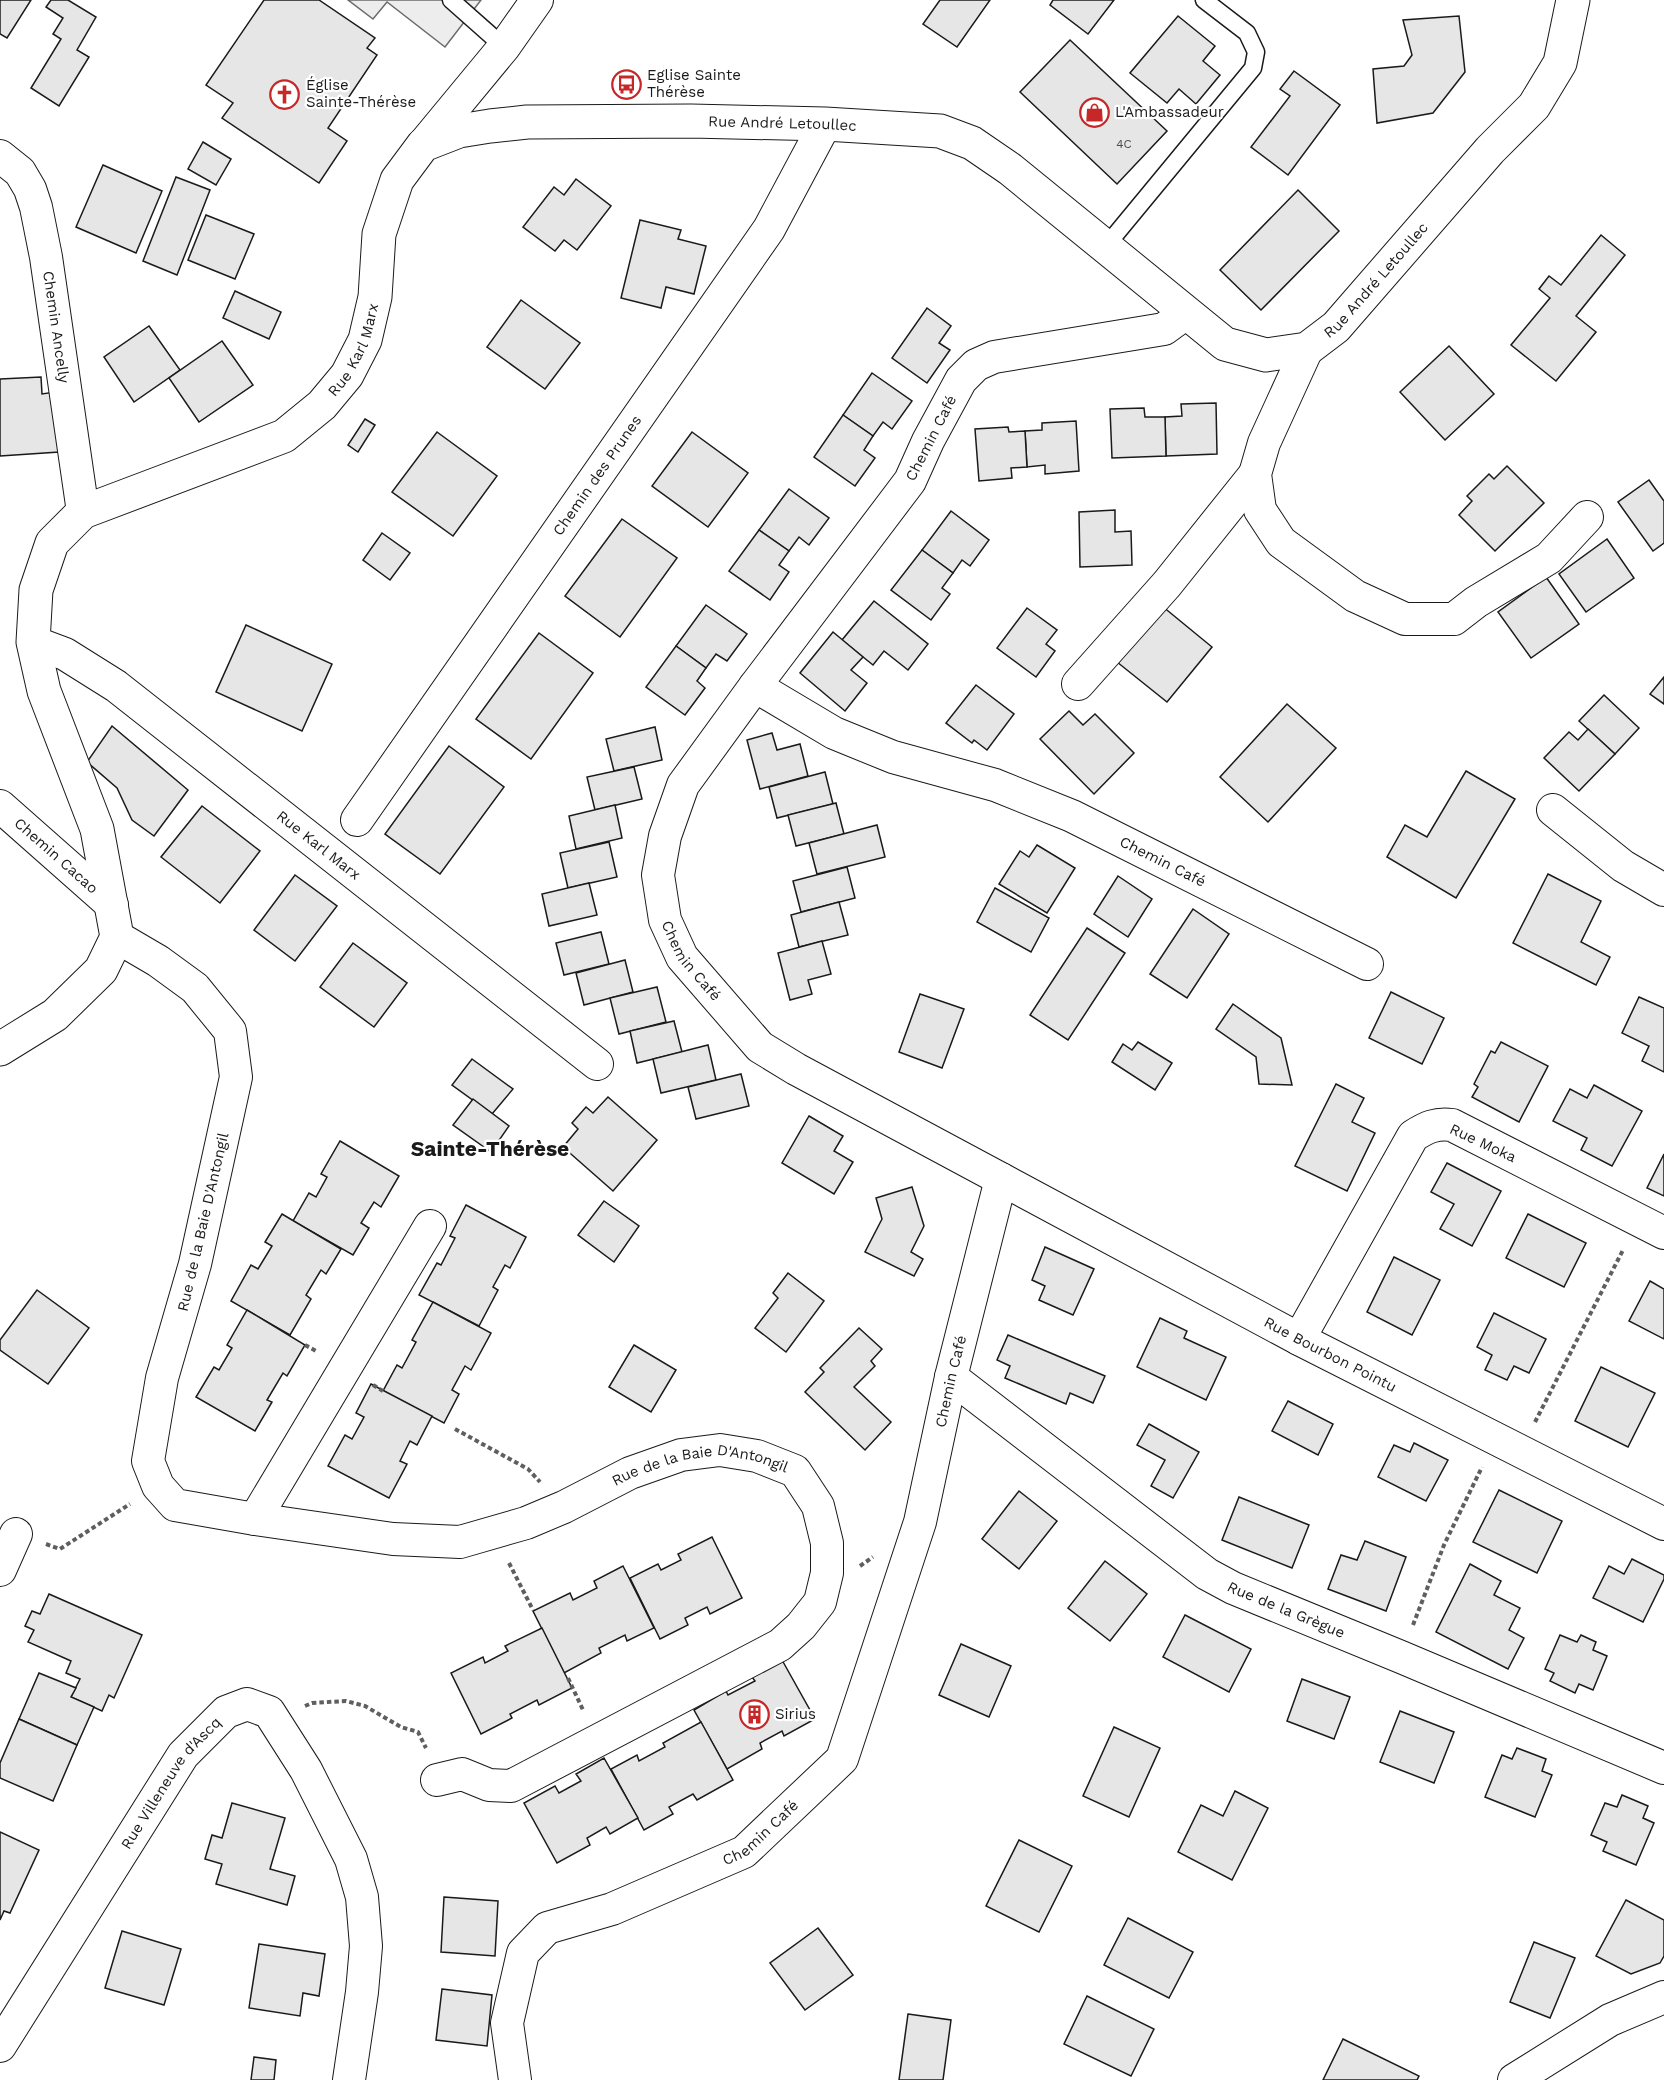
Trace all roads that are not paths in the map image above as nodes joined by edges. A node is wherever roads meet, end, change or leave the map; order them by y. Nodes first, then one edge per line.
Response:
1 (452, 0) edge
2 (537, 0) edge
3 (1204, 0) edge
4 (1573, 3) edge
5 (504, 47) junction
6 (825, 124) junction
7 (423, 145) junction
8 (0, 156) edge
9 (1106, 246) junction
10 (1185, 313) junction
11 (1307, 349) junction
12 (1255, 474) junction
13 (83, 512) junction
14 (1587, 517) dead end
15 (33, 642) junction
16 (1078, 684) dead end
17 (755, 686) junction
18 (0, 806) edge
19 (1553, 810) dead end
20 (357, 820) dead end
21 (1664, 890) edge
22 (112, 905) junction
23 (117, 938) junction
24 (1367, 964) dead end
25 (0, 1049) edge
26 (597, 1064) dead end
27 (1001, 1179) junction
28 (430, 1226) dead end
29 (1651, 1226) edge
30 (1299, 1339) junction
31 (951, 1377) junction
32 (255, 1520) junction
33 (1664, 1524) edge
34 (16, 1534) road end
35 (0, 1570) edge
36 (1664, 1768) edge
37 (439, 1779) road end
38 (1664, 1997) edge
39 (0, 2046) edge
40 (349, 2080) edge
41 (515, 2080) edge
42 (1514, 2080) edge

1 - 5 lane
2 - 5 street
3 - 9 lane
4 - 11 main road, Rue André Letoullec
5 - 7 street
6 - 7 main road, Rue André Letoullec
6 - 9 main road, Rue André Letoullec
6 - 20 street, Chemin des Prunes
7 - 13 main road, Rue Karl Marx
8 - 13 street, Chemin Ancelly
9 - 10 main road, Rue André Letoullec
10 - 11 main road, Rue André Letoullec
10 - 17 street, Chemin Café
11 - 12 street
12 - 14 street
12 - 16 street
13 - 15 main road, Rue Karl Marx
15 - 22 main road, Rue Karl Marx
15 - 26 street, Rue Karl Marx
17 - 24 street, Chemin Café
17 - 27 street, Chemin Café
18 - 22 street, Chemin Cacao
19 - 21 street
22 - 23 main road, Rue Karl Marx
23 - 25 main road
23 - 32 street, Rue de la Baie D'Antongil
27 - 30 street, Rue Bourbon Pointu
27 - 31 street, Chemin Café
28 - 32 street
29 - 30 street, Rue Moka
30 - 33 street, Rue Bourbon Pointu
31 - 36 street, Rue de la Grègue
31 - 41 street, Chemin Café
32 - 37 street, Rue de la Baie D'Antongil
34 - 35 street
38 - 42 street
39 - 40 street, Rue Villeneuve d'Ascq

